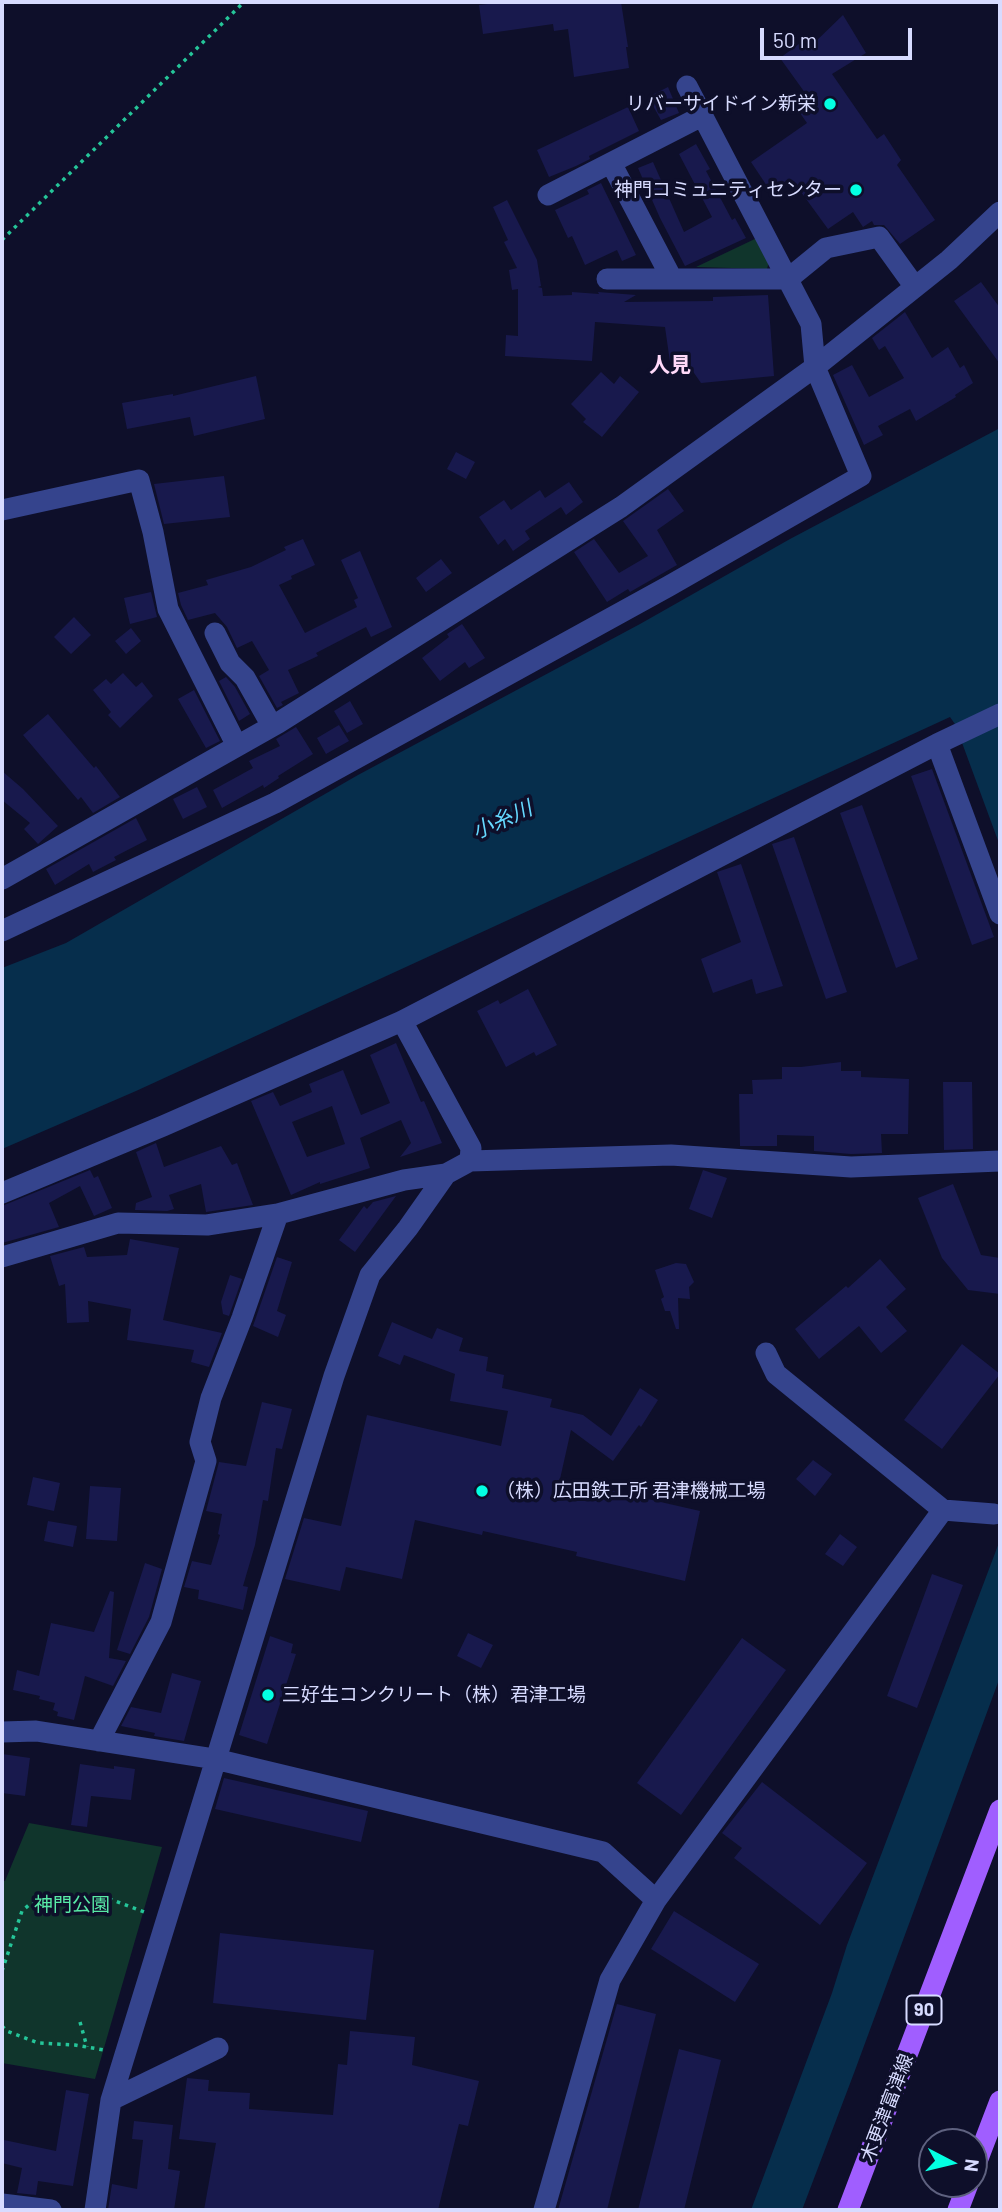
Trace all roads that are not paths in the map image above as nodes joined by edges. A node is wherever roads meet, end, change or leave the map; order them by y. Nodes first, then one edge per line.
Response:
1 (687, 86) dead end
2 (702, 116) junction
3 (611, 163) junction
4 (548, 195) dead end
5 (1000, 212) edge
6 (607, 279) dead end
7 (672, 279) junction
8 (788, 279) junction
9 (915, 287) junction
10 (815, 367) junction
11 (2, 510) edge
12 (215, 632) dead end
13 (1000, 714) edge
14 (272, 726) junction
15 (944, 740) junction
16 (237, 747) junction
17 (2, 879) edge
18 (1000, 914) edge
19 (2, 931) edge
20 (402, 1021) junction
21 (470, 1161) junction
22 (1000, 1161) edge
23 (446, 1174) junction
24 (2, 1193) edge
25 (278, 1214) junction
26 (2, 1257) edge
27 (766, 1353) dead end
28 (943, 1510) junction
29 (995, 1514) dead end
30 (2, 1732) edge
31 (99, 1741) junction
32 (215, 1759) junction
33 (1000, 1810) edge
34 (656, 1900) junction
35 (218, 2048) dead end
36 (111, 2100) junction
37 (1000, 2101) edge
38 (988, 2132) edge
39 (2, 2204) edge
40 (51, 2210) edge
41 (94, 2210) edge
42 (544, 2210) edge
43 (848, 2210) edge

1 - 2 street
2 - 3 street
2 - 8 street
3 - 4 street
3 - 7 street
5 - 9 street
6 - 7 street
7 - 8 street
8 - 9 street
8 - 10 street
9 - 10 street
10 - 14 street
10 - 19 street
11 - 16 street
12 - 14 street
13 - 15 street
14 - 16 street
15 - 18 street
15 - 20 street
16 - 17 street
20 - 21 street
20 - 24 street
21 - 22 street
21 - 23 street
23 - 25 street
23 - 32 street
25 - 26 street
25 - 31 street
27 - 28 street
28 - 29 street
28 - 34 street
30 - 31 street
31 - 32 street
32 - 34 street
32 - 36 street
33 - 43 main road, 木更津富津線 / 90
34 - 42 street
35 - 36 street
36 - 41 street
37 - 38 main road
39 - 40 street

